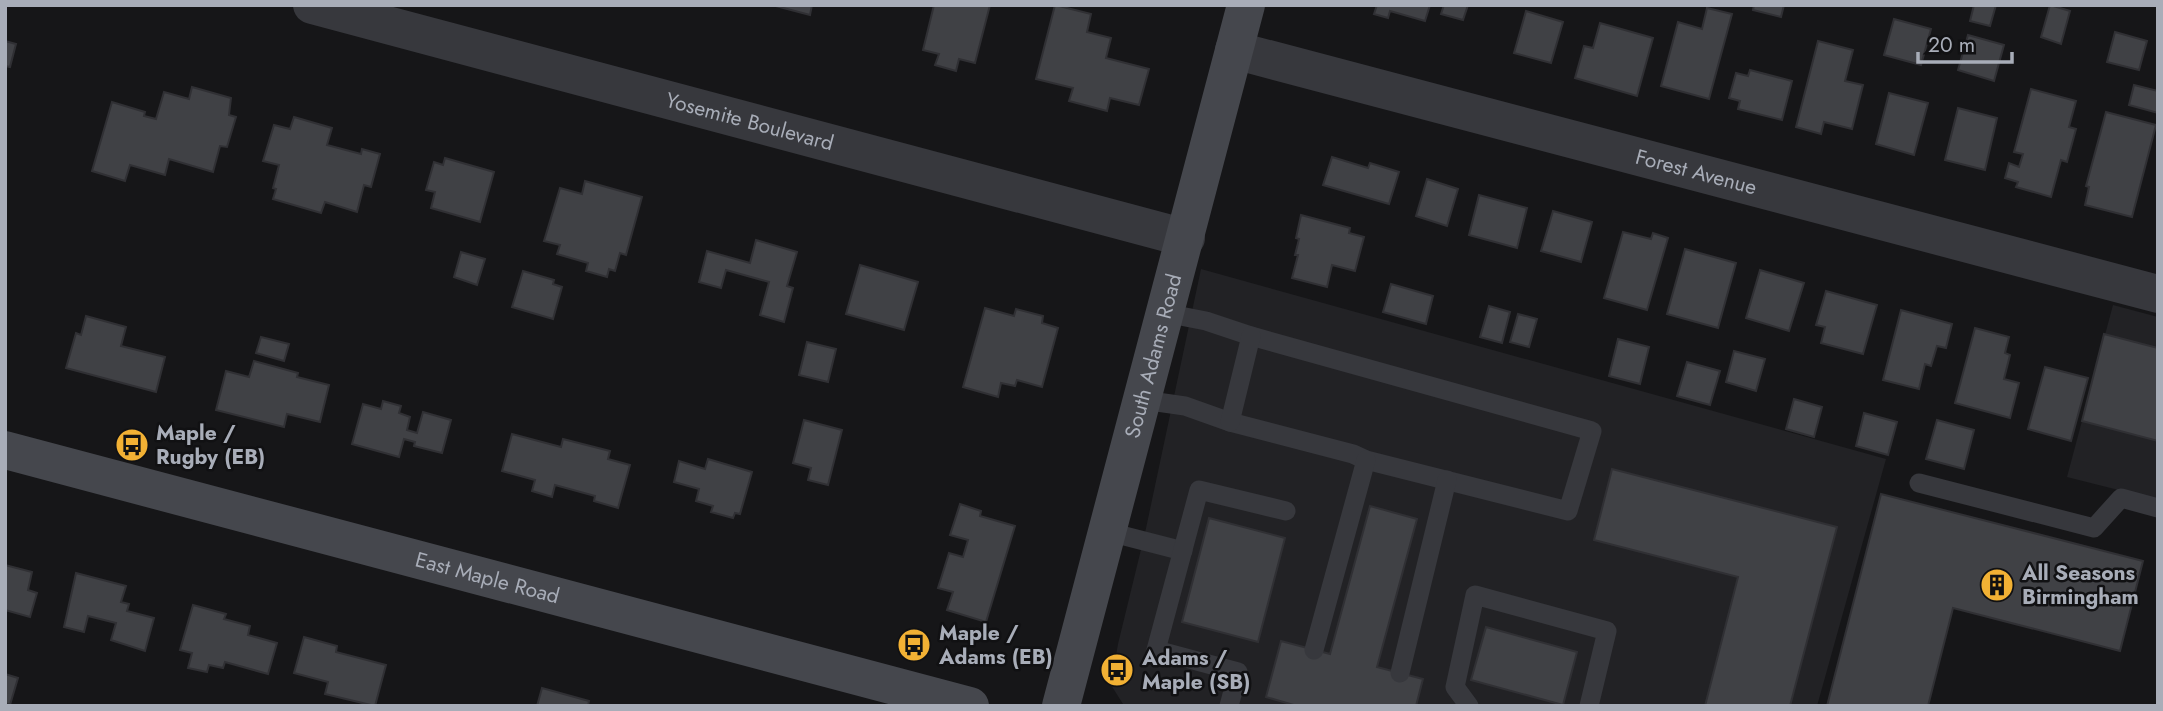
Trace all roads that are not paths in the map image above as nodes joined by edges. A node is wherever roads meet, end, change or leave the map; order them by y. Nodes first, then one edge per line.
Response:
1 (312, 5) edge
2 (1246, 5) edge
3 (1234, 51) junction
4 (1186, 238) junction
5 (2158, 294) edge
6 (1165, 313) junction
7 (1251, 336) junction
8 (1143, 400) junction
9 (1230, 422) junction
10 (5, 450) edge
11 (1366, 460) junction
12 (1447, 480) junction
13 (1919, 483) dead end
14 (2158, 508) edge
15 (1286, 511) dead end
16 (1109, 532) junction
17 (1183, 551) junction
18 (1314, 650) dead end
19 (1400, 673) dead end
20 (970, 706) edge
21 (1061, 706) edge
22 (1229, 706) edge
23 (1469, 706) edge
24 (1589, 706) edge

1 - 4 street, Yosemite Boulevard
2 - 3 main road, South Adams Road
3 - 4 main road, South Adams Road
3 - 5 street, Forest Avenue
4 - 6 main road, South Adams Road
6 - 7 lane
6 - 8 main road, South Adams Road
7 - 9 lane
7 - 12 lane
8 - 9 lane
8 - 16 main road, South Adams Road
9 - 11 lane
10 - 20 main road, East Maple Road
11 - 12 lane
11 - 18 lane
12 - 19 lane
13 - 14 lane
15 - 17 lane
16 - 17 lane
16 - 21 main road, South Adams Road
17 - 22 lane
23 - 24 lane

